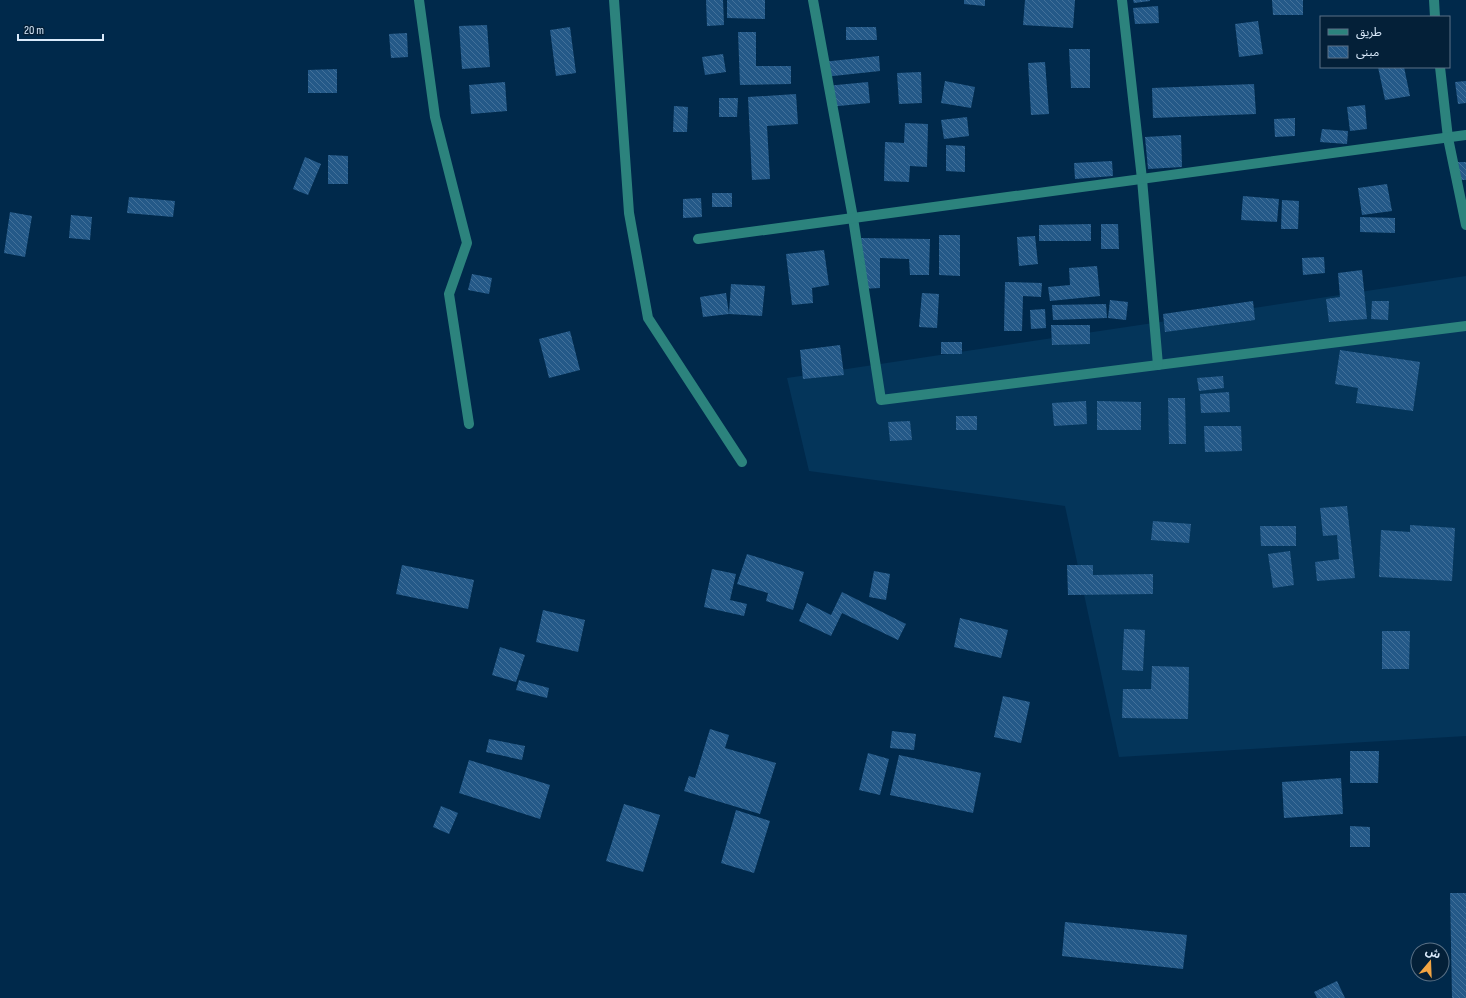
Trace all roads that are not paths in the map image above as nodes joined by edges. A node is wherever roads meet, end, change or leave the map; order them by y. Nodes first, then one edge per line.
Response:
1 (420, 0) edge
2 (614, 0) edge
3 (813, 0) edge
4 (1122, 0) edge
5 (1434, 0) edge
6 (1436, 16) edge
7 (1440, 68) edge
8 (1466, 135) edge
9 (1448, 138) junction
10 (1142, 179) junction
11 (853, 218) junction
12 (1466, 225) edge
13 (698, 239) dead end
14 (1466, 326) edge
15 (1158, 365) junction
16 (469, 424) dead end
17 (742, 462) dead end

1 - 16 street
2 - 17 street
3 - 11 street
4 - 10 street
5 - 6 street
7 - 9 street
8 - 9 street
9 - 10 street
9 - 12 street
10 - 11 street
10 - 15 street
11 - 13 street
11 - 15 street
14 - 15 street

